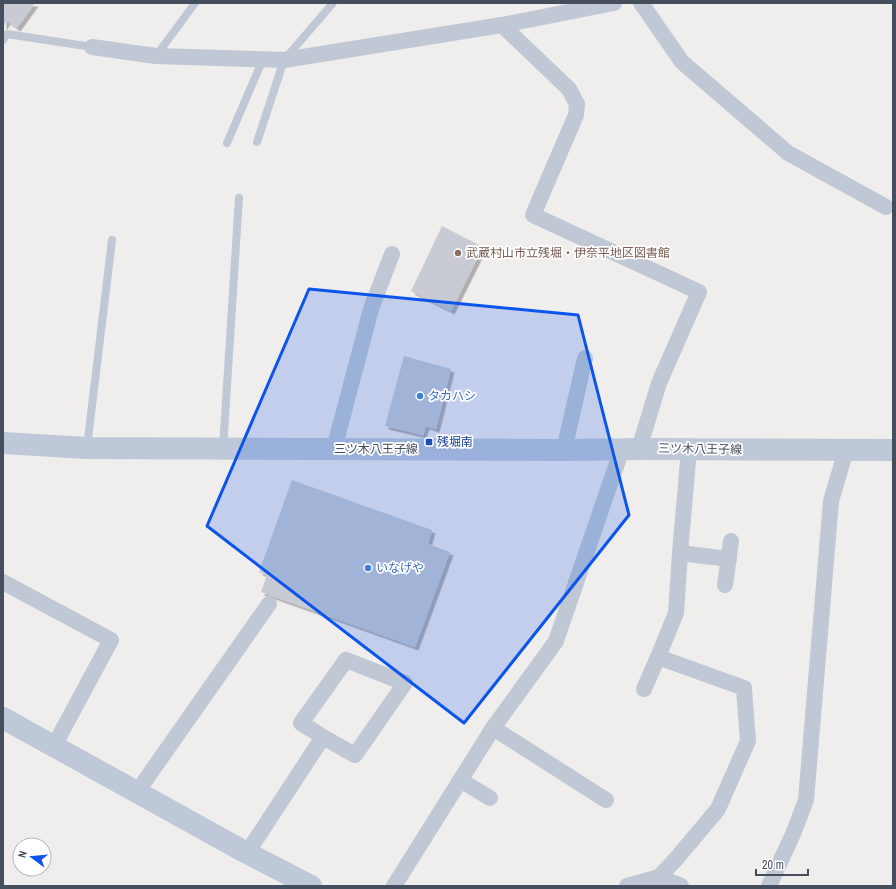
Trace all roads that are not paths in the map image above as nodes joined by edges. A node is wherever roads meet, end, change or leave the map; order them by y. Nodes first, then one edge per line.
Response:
1 (195, 3) edge
2 (333, 3) edge
3 (614, 3) edge
4 (641, 3) edge
5 (502, 25) junction
6 (3, 40) edge
7 (92, 48) joint
8 (156, 56) junction
9 (263, 59) junction
10 (284, 60) junction
11 (257, 142) dead end
12 (227, 143) dead end
13 (239, 198) dead end
14 (886, 208) dead end
15 (112, 240) dead end
16 (392, 254) dead end
17 (585, 358) dead end
18 (3, 443) edge
19 (87, 448) junction
20 (223, 449) junction
21 (334, 449) junction
22 (630, 449) junction
23 (689, 449) junction
24 (564, 450) junction
25 (846, 450) junction
26 (893, 450) edge
27 (731, 541) dead end
28 (680, 553) junction
29 (728, 559) junction
30 (3, 582) edge
31 (725, 585) dead end
32 (269, 604) dead end
33 (658, 657) junction
34 (644, 689) dead end
35 (3, 718) edge
36 (493, 728) junction
37 (323, 737) junction
38 (54, 746) junction
39 (460, 780) junction
40 (137, 792) junction
41 (490, 798) dead end
42 (606, 800) dead end
43 (247, 854) junction
44 (659, 877) junction
45 (311, 886) edge
46 (394, 886) edge
47 (627, 886) edge
48 (681, 886) edge
49 (769, 886) edge

1 - 8 lane
2 - 10 lane
3 - 5 street
4 - 14 street
5 - 10 street
5 - 22 street
6 - 7 lane
7 - 8 street
8 - 9 street
9 - 10 street
9 - 12 lane
10 - 11 lane
13 - 20 lane
15 - 19 lane
16 - 21 street
17 - 24 street
18 - 19 main road, 三ツ木八王子線
19 - 20 main road, 三ツ木八王子線
20 - 21 main road, 三ツ木八王子線
21 - 24 main road, 三ツ木八王子線
22 - 23 main road, 三ツ木八王子線
22 - 24 main road, 三ツ木八王子線
22 - 36 street
23 - 25 main road, 三ツ木八王子線
23 - 28 street
25 - 26 main road, 三ツ木八王子線
25 - 49 street
27 - 29 street
28 - 29 street
28 - 33 street
29 - 31 street
30 - 38 street
32 - 40 street
33 - 34 street
33 - 44 street
35 - 38 main road
36 - 39 street
36 - 42 street
37 - 37 street
37 - 43 street
38 - 40 main road
39 - 41 street
39 - 46 street
40 - 43 main road
43 - 45 main road
44 - 47 street
44 - 48 street

